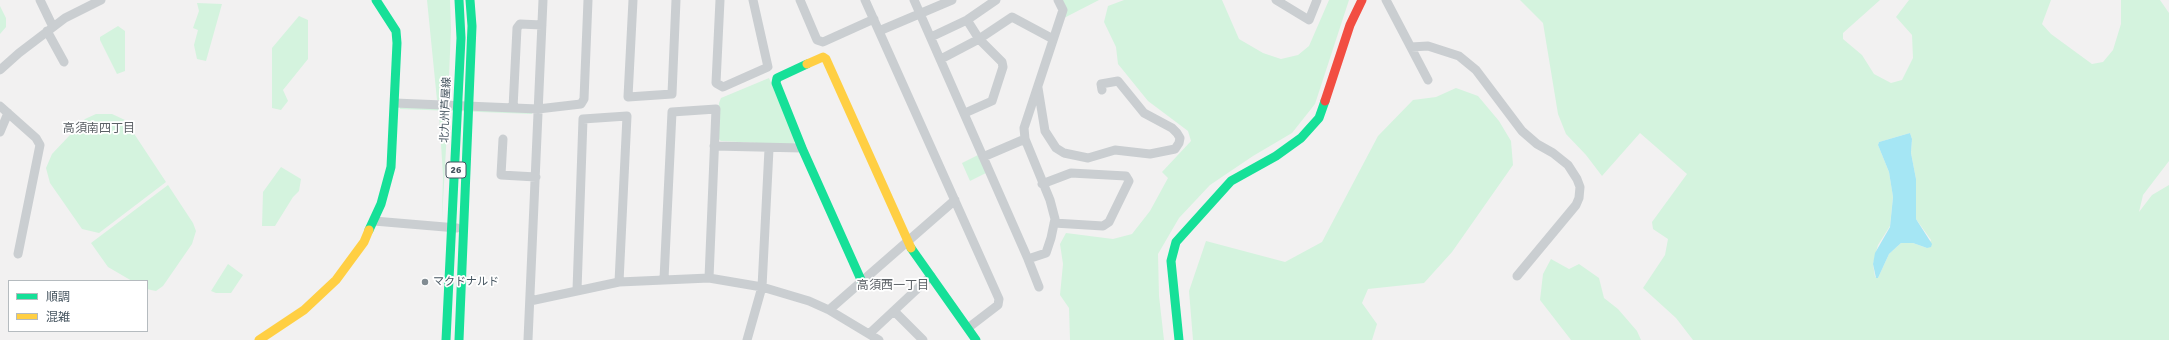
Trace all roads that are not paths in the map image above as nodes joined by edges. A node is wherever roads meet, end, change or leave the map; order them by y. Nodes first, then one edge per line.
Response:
1 (40, 0) edge
2 (101, 0) edge
3 (459, 0) edge
4 (470, 0) edge
5 (543, 0) edge
6 (588, 0) edge
7 (633, 0) edge
8 (676, 0) edge
9 (720, 0) edge
10 (753, 0) edge
11 (800, 0) edge
12 (866, 0) edge
13 (914, 0) edge
14 (952, 0) edge
15 (996, 0) edge
16 (1058, 0) edge
17 (1276, 0) edge
18 (1317, 0) edge
19 (1362, 0) edge
20 (1386, 0) edge
21 (379, 1) edge
22 (920, 15) junction
23 (874, 19) junction
24 (968, 20) junction
25 (542, 25) junction
26 (50, 29) junction
27 (879, 31) junction
28 (931, 37) junction
29 (979, 39) junction
30 (1053, 39) junction
31 (1411, 47) junction
32 (941, 59) junction
33 (64, 62) dead end
34 (0, 70) edge
35 (1428, 80) dead end
36 (1038, 88) junction
37 (1102, 90) dead end
38 (395, 103) junction
39 (0, 106) edge
40 (513, 108) junction
41 (538, 109) junction
42 (8, 113) junction
43 (965, 113) junction
44 (0, 132) edge
45 (503, 139) dead end
46 (1024, 139) junction
47 (714, 146) junction
48 (802, 148) junction
49 (769, 149) junction
50 (983, 157) junction
51 (536, 177) junction
52 (1042, 184) junction
53 (955, 200) junction
54 (374, 221) junction
55 (1054, 222) junction
56 (454, 228) junction
57 (464, 229) junction
58 (907, 242) junction
59 (18, 254) dead end
60 (1028, 259) junction
61 (931, 276) junction
62 (1517, 276) dead end
63 (709, 278) junction
64 (664, 279) junction
65 (620, 282) junction
66 (862, 282) junction
67 (762, 287) junction
68 (1039, 287) dead end
69 (577, 290) junction
70 (530, 301) junction
71 (829, 310) junction
72 (894, 310) junction
73 (968, 328) junction
74 (869, 334) junction
75 (259, 340) edge
76 (446, 340) edge
77 (459, 340) edge
78 (528, 340) edge
79 (747, 340) edge
80 (879, 340) edge
81 (923, 340) edge
82 (976, 340) edge
83 (1179, 340) edge

1 - 26 street
2 - 26 street
3 - 56 street, 北九州芦屋線 / 26
4 - 57 street, 北九州芦屋線 / 26
5 - 25 street
6 - 41 street
7 - 8 street
9 - 10 street
11 - 23 street
12 - 23 street
13 - 22 street
14 - 22 street
15 - 24 street
16 - 30 street
17 - 18 street
19 - 83 street
20 - 31 street
21 - 38 street
22 - 27 street
22 - 28 street
23 - 27 street
24 - 28 street
24 - 29 street
25 - 40 street
25 - 41 street
26 - 33 street
26 - 34 street
27 - 53 street
28 - 32 street
29 - 30 street
29 - 32 street
29 - 43 street
30 - 36 street
31 - 35 street
31 - 62 street
32 - 43 street
36 - 37 street
36 - 46 street
38 - 40 street
38 - 54 street
39 - 42 street
40 - 41 street
41 - 51 street
42 - 44 street
42 - 59 street
43 - 50 street
45 - 51 street
46 - 50 street
46 - 52 street
47 - 49 street
47 - 63 street
47 - 64 street
48 - 49 street
48 - 58 street
48 - 66 street
49 - 67 street
50 - 60 street
51 - 70 street
52 - 55 street
52 - 55 street
53 - 58 street
53 - 73 street
54 - 56 street
54 - 75 street
55 - 60 street
56 - 57 street
56 - 76 street, 北九州芦屋線 / 26
57 - 77 street, 北九州芦屋線 / 26
58 - 61 street
58 - 66 street
60 - 68 street
61 - 72 street
61 - 73 street
63 - 64 street
63 - 67 street
64 - 65 street
65 - 69 street
65 - 69 street
66 - 71 street
67 - 71 street
67 - 79 street
69 - 70 street
70 - 78 street
71 - 74 street
72 - 74 street
72 - 81 street
73 - 82 street
74 - 80 street

